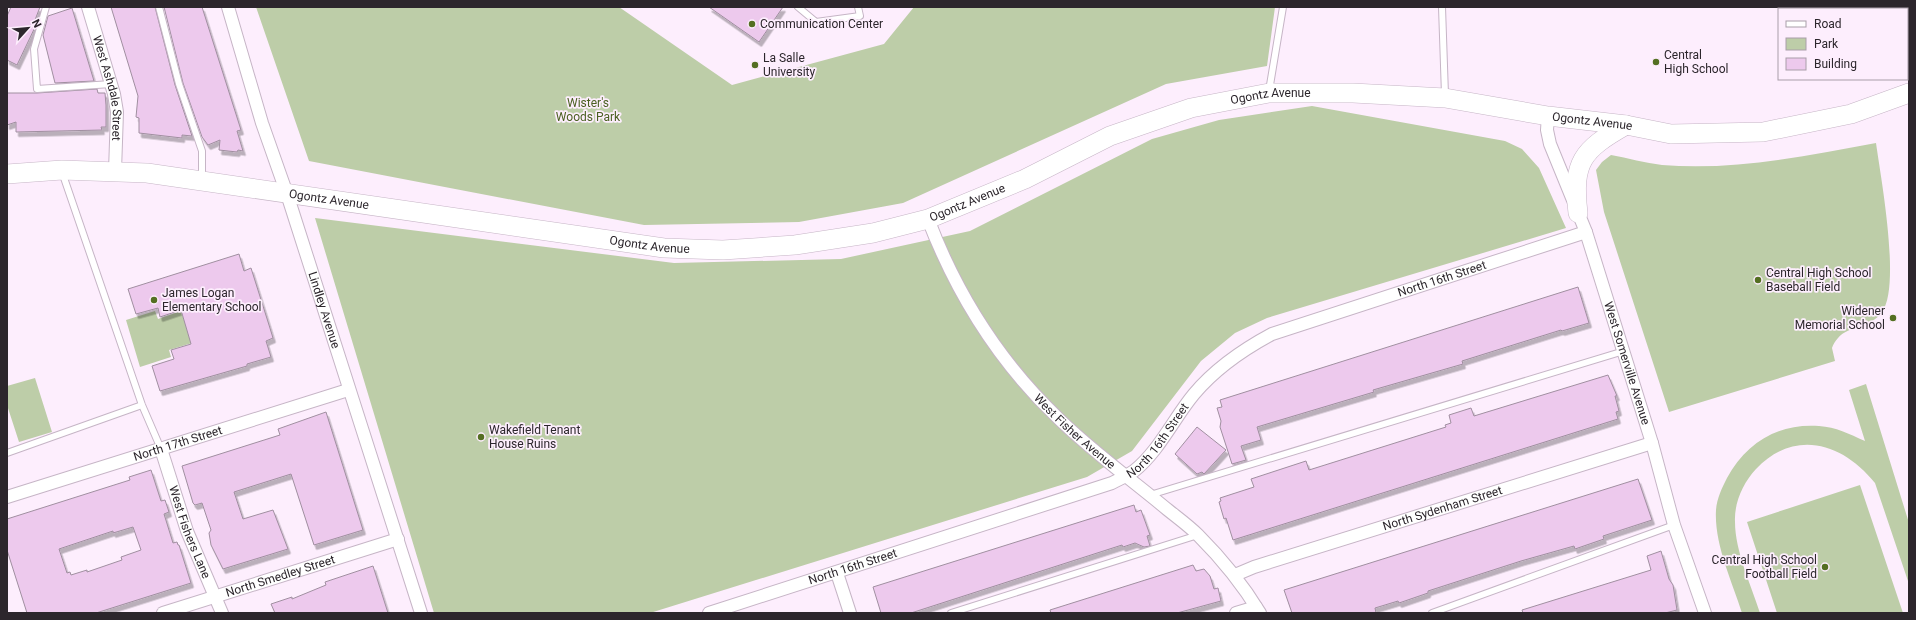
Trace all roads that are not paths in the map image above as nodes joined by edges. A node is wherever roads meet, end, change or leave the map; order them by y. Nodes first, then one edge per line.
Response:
1 (46, 7) edge
2 (88, 7) edge
3 (159, 7) edge
4 (228, 7) edge
5 (798, 7) edge
6 (858, 7) edge
7 (1283, 7) edge
8 (1442, 7) edge
9 (111, 84) junction
10 (1269, 93) junction
11 (1909, 93) edge
12 (1445, 98) junction
13 (1548, 116) junction
14 (1626, 125) junction
15 (62, 170) junction
16 (115, 171) junction
17 (7, 174) edge
18 (202, 181) junction
19 (287, 194) junction
20 (1578, 213) junction
21 (928, 219) junction
22 (1586, 232) junction
23 (1624, 351) junction
24 (348, 390) junction
25 (142, 405) junction
26 (1652, 443) junction
27 (161, 449) junction
28 (7, 453) edge
29 (1126, 476) junction
30 (1150, 495) junction
31 (7, 496) edge
32 (1674, 525) junction
33 (1198, 535) junction
34 (398, 539) junction
35 (837, 573) junction
36 (1235, 575) junction
37 (215, 596) junction
38 (1258, 610) edge
39 (163, 613) edge
40 (222, 613) edge
41 (420, 613) edge
42 (709, 613) edge
43 (850, 613) edge
44 (951, 613) edge
45 (1236, 613) edge
46 (1432, 613) edge
47 (1705, 613) edge

1 - 9 lane
2 - 9 street, West Ashdale Street
3 - 18 lane
4 - 19 street, Lindley Avenue
5 - 6 lane
7 - 10 lane
8 - 12 lane
9 - 16 street, West Ashdale Street
10 - 12 main road, Ogontz Avenue
10 - 21 main road, Ogontz Avenue
11 - 14 main road, Ogontz Avenue
12 - 13 main road, Ogontz Avenue
13 - 14 main road, Ogontz Avenue
13 - 20 street, West Somerville Avenue
14 - 20 main road
15 - 16 main road, Ogontz Avenue
15 - 17 main road, Ogontz Avenue
15 - 25 lane
16 - 18 main road, Ogontz Avenue
18 - 19 main road, Ogontz Avenue
19 - 21 main road, Ogontz Avenue
19 - 24 street, Lindley Avenue
20 - 22 street, West Somerville Avenue
21 - 29 street, West Fisher Avenue
22 - 23 street, West Somerville Avenue
22 - 29 street, North 16th Street
23 - 26 street, West Somerville Avenue
23 - 30 lane
24 - 27 street, North 17th Street
24 - 34 street, Lindley Avenue
25 - 27 lane
25 - 28 lane
26 - 32 street, West Somerville Avenue
26 - 36 street, North Sydenham Street
27 - 31 street, North 17th Street
27 - 37 street, West Fishers Lane
29 - 30 street, West Fisher Avenue
29 - 35 street, North 16th Street
30 - 33 street, West Fisher Avenue
32 - 46 lane
32 - 47 street, West Somerville Avenue
33 - 36 street, West Fisher Avenue
33 - 44 lane
34 - 37 street, North Smedley Street
34 - 41 street, Lindley Avenue
35 - 42 street, North 16th Street
35 - 43 street
36 - 38 street, West Fisher Avenue
37 - 39 street, North Smedley Street
37 - 40 street, West Fishers Lane
38 - 45 street

